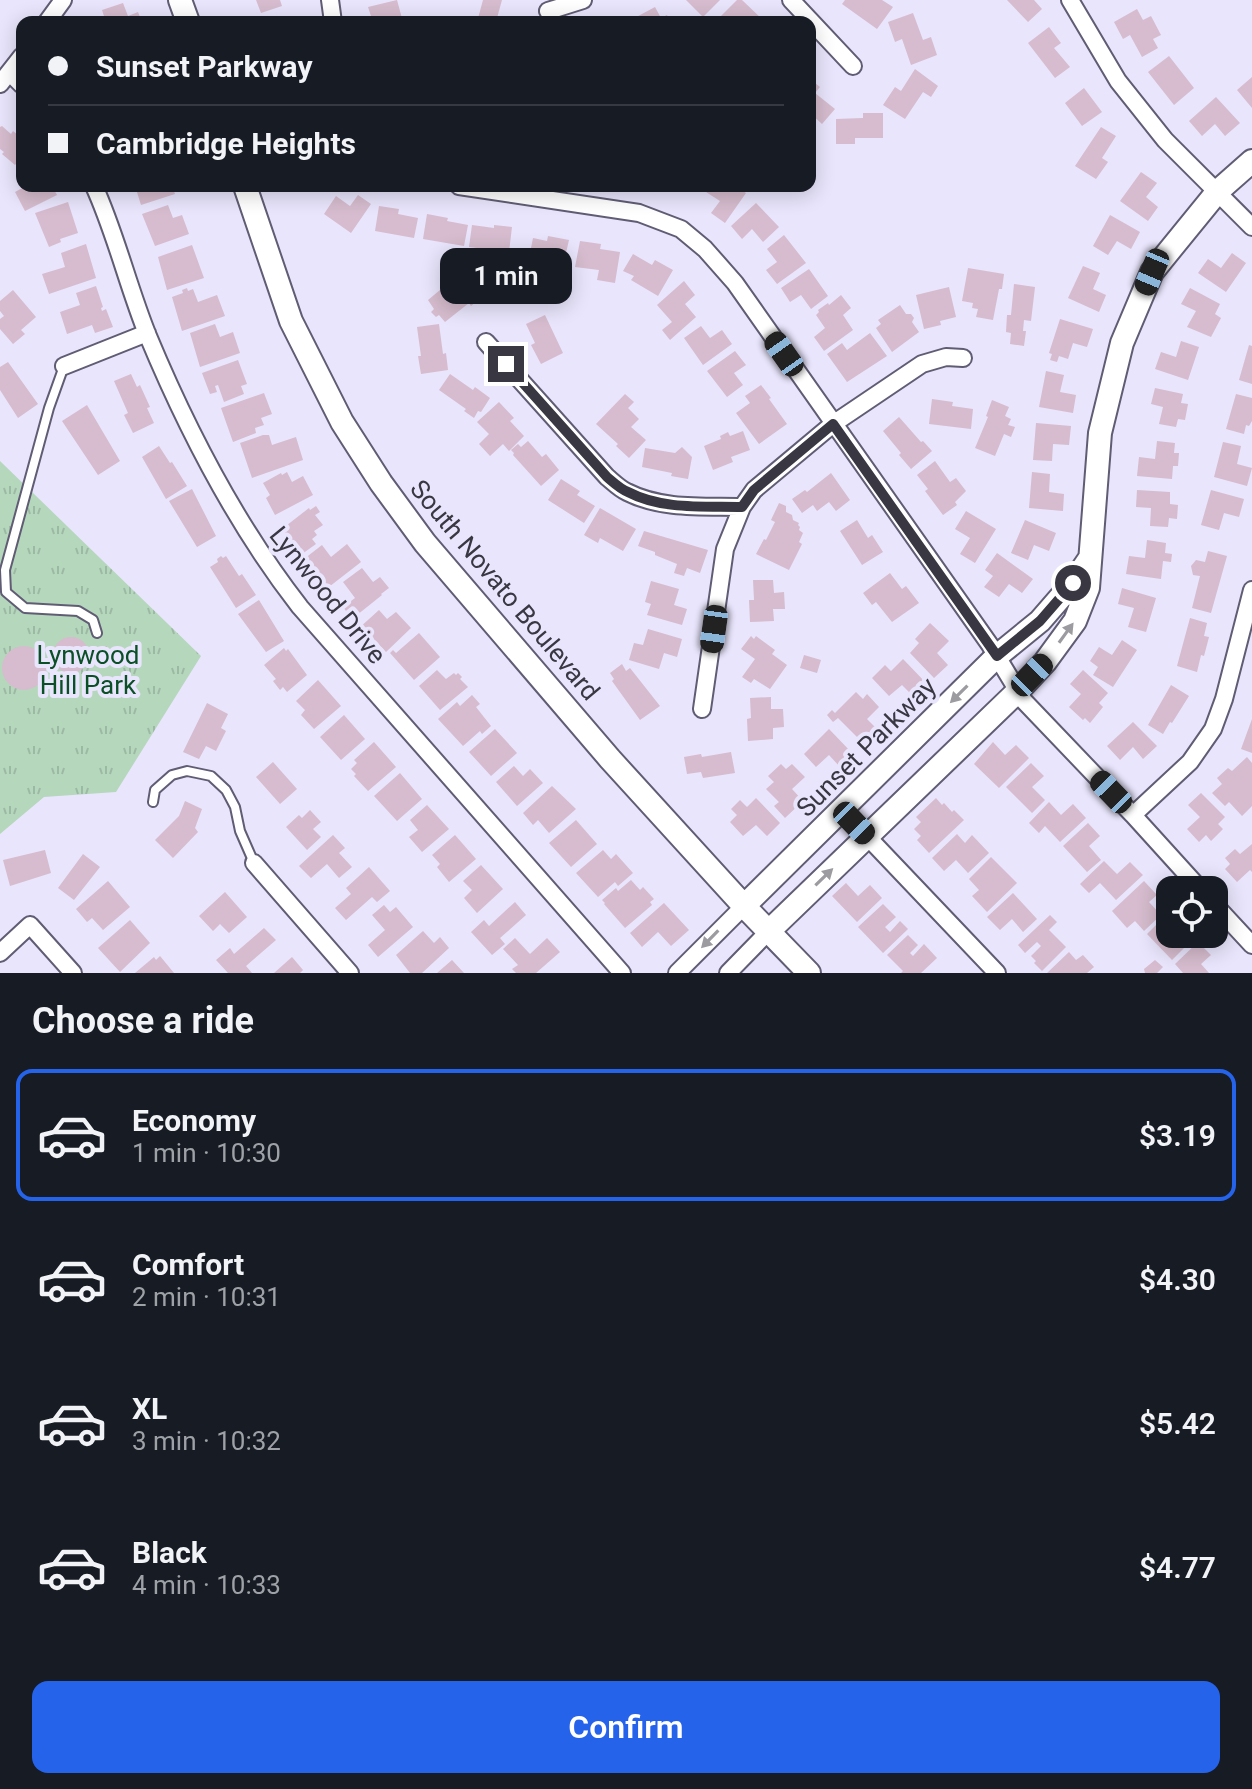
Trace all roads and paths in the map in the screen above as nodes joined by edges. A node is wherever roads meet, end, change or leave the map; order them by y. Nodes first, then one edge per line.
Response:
1 (583, 0) edge
2 (791, 0) edge
3 (1070, 0) edge
4 (548, 11) dead end
5 (806, 16) edge
6 (816, 27) edge
7 (853, 66) dead end
8 (1252, 161) edge
9 (1218, 191) junction
10 (96, 192) edge
11 (247, 192) edge
12 (499, 192) edge
13 (1252, 227) edge
14 (147, 333) junction
15 (486, 342) dead end
16 (963, 358) dead end
17 (64, 366) joint
18 (833, 424) junction
19 (742, 507) junction
20 (1090, 557) junction
21 (1252, 590) edge
22 (97, 633) dead end
23 (997, 656) junction
24 (1018, 691) junction
25 (702, 709) dead end
26 (153, 802) dead end
27 (842, 810) junction
28 (1133, 815) junction
29 (866, 836) junction
30 (254, 863) joint
31 (1188, 876) edge
32 (744, 906) junction
33 (1228, 917) edge
34 (768, 932) junction
35 (1250, 938) edge
36 (0, 953) edge
37 (73, 973) edge
38 (350, 973) edge
39 (622, 973) edge
40 (677, 973) edge
41 (728, 973) edge
42 (809, 973) edge
43 (997, 973) edge

1 - 4 street
2 - 5 street
3 - 9 street
6 - 7 street
8 - 9 main road
9 - 13 street
9 - 20 main road
10 - 14 street, Lynwood Drive
11 - 32 main road, South Novato Boulevard
12 - 18 street
14 - 17 street
14 - 39 street, Lynwood Drive
15 - 19 street
16 - 18 street
17 - 22 lane
18 - 19 street
18 - 23 street
19 - 25 street
20 - 23 main road, Sunset Parkway
24 -> 20 main road
21 - 28 street
23 - 24 street
23 -> 27 main road, Sunset Parkway
24 - 28 street
24 - 29 main road
26 - 30 lane
27 - 29 street
27 - 32 main road, Sunset Parkway
28 - 31 street
34 -> 29 main road
29 - 43 street
30 - 38 street
32 - 34 main road, South Novato Boulevard
32 -> 40 street, Sunset Parkway
33 - 35 street
34 - 41 street
34 - 42 main road, South Novato Boulevard
36 - 37 street

